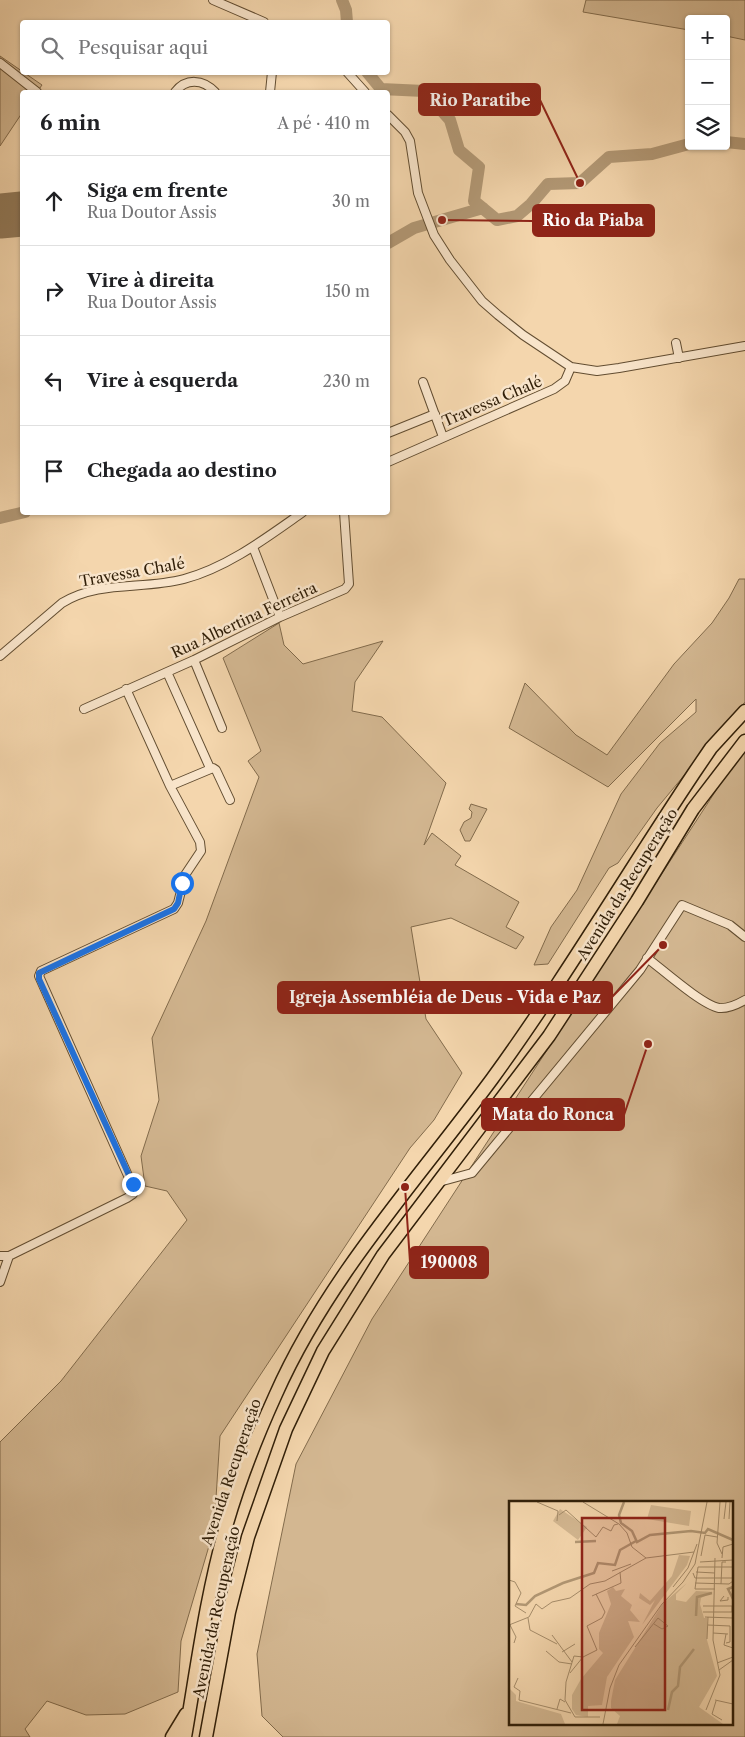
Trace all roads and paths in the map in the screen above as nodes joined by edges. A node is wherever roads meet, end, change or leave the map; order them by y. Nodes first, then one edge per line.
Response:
1 (213, 0) edge
2 (259, 20) edge
3 (0, 63) edge
4 (272, 75) edge
5 (350, 75) edge
6 (34, 90) edge
7 (177, 90) edge
8 (212, 90) edge
9 (270, 90) edge
10 (363, 90) edge
11 (390, 116) edge
12 (676, 343) dead end
13 (745, 346) edge
14 (678, 358) junction
15 (571, 367) junction
16 (423, 382) dead end
17 (435, 414) junction
18 (390, 432) edge
19 (443, 437) junction
20 (390, 461) edge
21 (299, 515) edge
22 (344, 515) edge
23 (253, 547) junction
24 (280, 617) junction
25 (0, 656) edge
26 (194, 660) junction
27 (167, 672) junction
28 (126, 689) junction
29 (84, 709) dead end
30 (745, 711) edge
31 (222, 728) dead end
32 (745, 740) edge
33 (211, 768) junction
34 (170, 786) junction
35 (230, 800) dead end
36 (745, 937) edge
37 (647, 958) junction
38 (745, 1000) edge
39 (439, 1182) junction
40 (0, 1256) edge
41 (9, 1256) junction
42 (0, 1282) edge
43 (191, 1705) junction
44 (172, 1737) edge
45 (185, 1737) edge
46 (206, 1737) edge

1 - 2 street
3 - 6 street
4 - 9 street
5 - 10 street
7 - 8 street
11 - 15 street
12 - 14 street
13 - 14 street
14 - 15 street
15 - 19 street, Travessa Chalé
16 - 17 street
17 - 18 street
17 - 19 street
19 - 20 street, Travessa Chalé
21 - 23 street, Travessa Chalé
22 - 24 street, Rua Albertina Ferreira
23 - 24 street
23 - 25 street, Travessa Chalé
24 - 26 street, Rua Albertina Ferreira
26 - 27 street, Rua Albertina Ferreira
26 - 31 street
27 - 28 street, Rua Albertina Ferreira
27 - 33 street
28 - 29 street, Rua Albertina Ferreira
28 - 34 street
30 - 43 highway, Avenida Recuperação
32 - 39 highway, Avenida da Recuperação
33 - 34 street
33 - 35 street
34 - 41 street
36 - 37 street
37 - 38 street
37 - 39 street
39 - 46 highway, Avenida da Recuperação
40 - 41 street
41 - 42 street
43 - 44 highway
43 - 45 highway, Avenida da Recuperação

